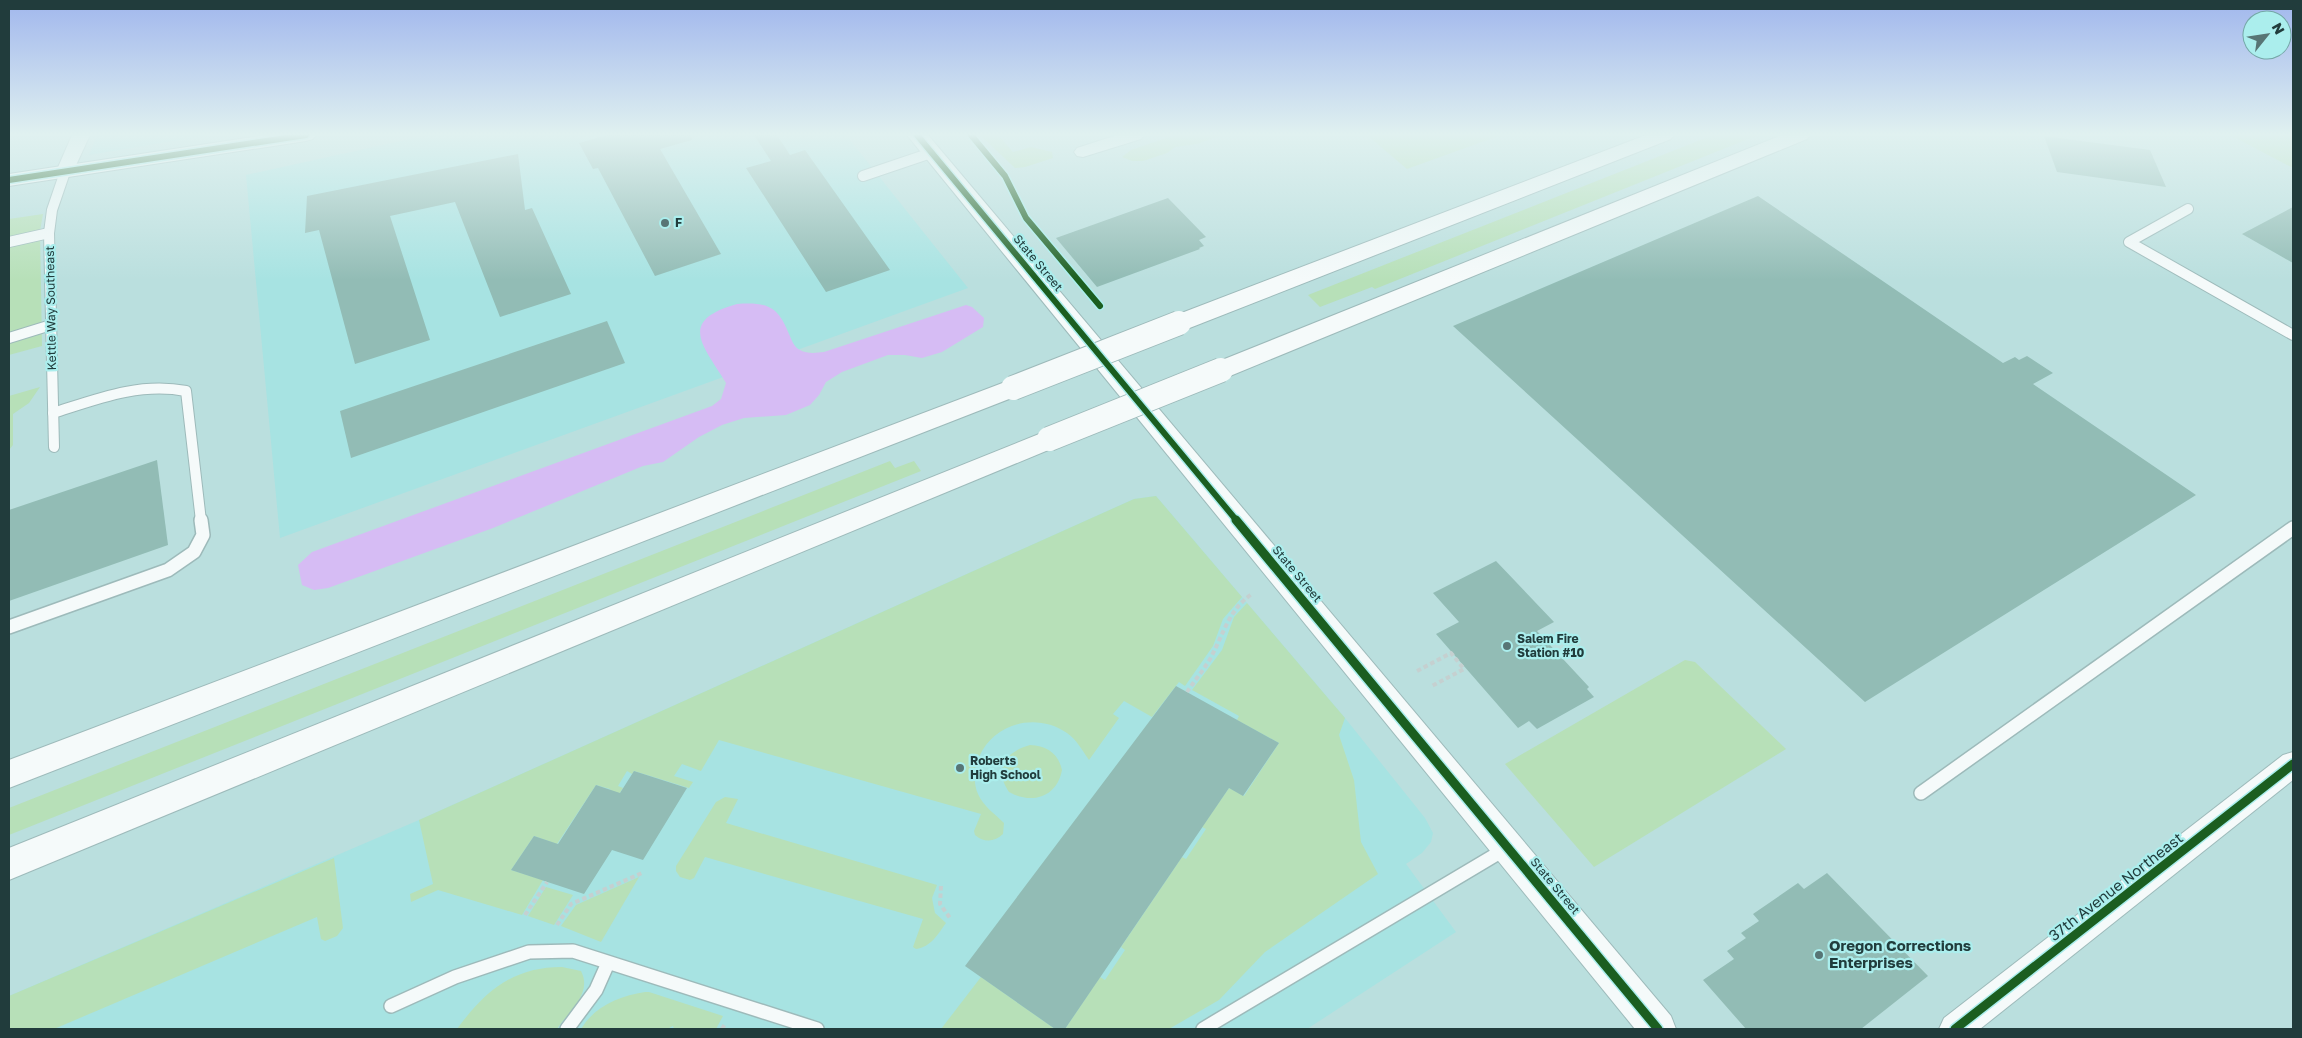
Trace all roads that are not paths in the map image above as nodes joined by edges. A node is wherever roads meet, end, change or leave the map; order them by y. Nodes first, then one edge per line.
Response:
1 (61, 183) edge
2 (957, 183) edge
3 (1539, 183) edge
4 (1681, 183) edge
5 (2188, 209) dead end
6 (49, 233) junction
7 (9, 242) edge
8 (51, 325) junction
9 (2293, 335) edge
10 (9, 338) edge
11 (53, 413) junction
12 (54, 447) dead end
13 (2293, 528) edge
14 (9, 627) edge
15 (2293, 764) edge
16 (9, 774) edge
17 (1921, 793) dead end
18 (1508, 847) junction
19 (9, 864) edge
20 (608, 963) junction
21 (391, 1006) dead end
22 (567, 1029) edge
23 (817, 1029) edge
24 (1203, 1029) edge
25 (1658, 1029) edge
26 (1954, 1029) edge

1 - 6 lane, Kettle Way Southeast
2 - 18 main road, State Street
3 - 16 main road, bridge
4 - 19 main road, bridge
5 - 9 lane
6 - 7 lane
6 - 8 lane, Kettle Way Southeast
8 - 10 lane
8 - 11 lane, Kettle Way Southeast
11 - 12 lane, Kettle Way Southeast
11 - 14 lane
13 - 17 lane
15 - 26 street, 37th Avenue Northeast
18 - 24 lane
18 - 25 main road, State Street
20 - 21 lane
20 - 22 lane
20 - 23 lane

